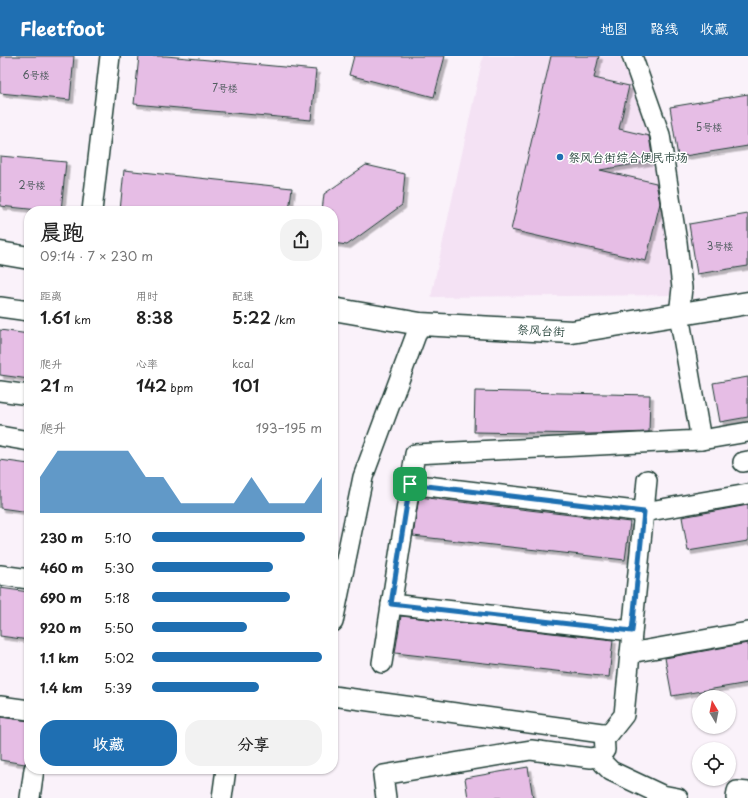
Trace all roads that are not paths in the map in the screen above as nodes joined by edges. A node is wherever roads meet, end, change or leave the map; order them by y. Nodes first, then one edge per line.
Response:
1 (110, 56) edge
2 (632, 56) edge
3 (93, 206) edge
4 (0, 253) edge
5 (24, 257) edge
6 (748, 303) edge
7 (0, 307) edge
8 (24, 310) edge
9 (338, 310) edge
10 (679, 315) junction
11 (420, 324) junction
12 (0, 391) edge
13 (24, 394) edge
14 (748, 432) edge
15 (0, 436) edge
16 (24, 440) edge
17 (701, 440) junction
18 (647, 480) dead end
19 (410, 484) junction
20 (748, 494) edge
21 (644, 512) junction
22 (0, 575) edge
23 (24, 578) edge
24 (338, 598) edge
25 (391, 604) junction
26 (632, 631) junction
27 (748, 632) edge
28 (630, 653) junction
29 (382, 663) dead end
30 (338, 697) edge
31 (0, 706) edge
32 (24, 709) edge
33 (604, 733) junction
34 (600, 756) junction
35 (33, 774) edge
36 (225, 774) edge
37 (748, 792) edge
38 (30, 798) edge
39 (222, 798) edge
40 (386, 798) edge
41 (678, 798) edge
42 (736, 798) edge

1 - 3 street
2 - 10 street
4 - 5 main road
6 - 10 main road, 祭风台街
7 - 8 street
9 - 11 main road, 祭风台街
10 - 11 main road, 祭风台街
10 - 17 street
11 - 24 street
12 - 13 street
14 - 17 street
15 - 16 street
17 - 19 street
18 - 21 street
19 - 21 street
19 - 25 street
20 - 21 street
21 - 26 street
22 - 23 street
25 - 26 street
25 - 29 street
26 - 28 street
27 - 28 street
28 - 33 street
30 - 33 street
31 - 32 street
33 - 34 street
34 - 40 street
34 - 41 street
35 - 38 street
36 - 39 street
37 - 42 street

